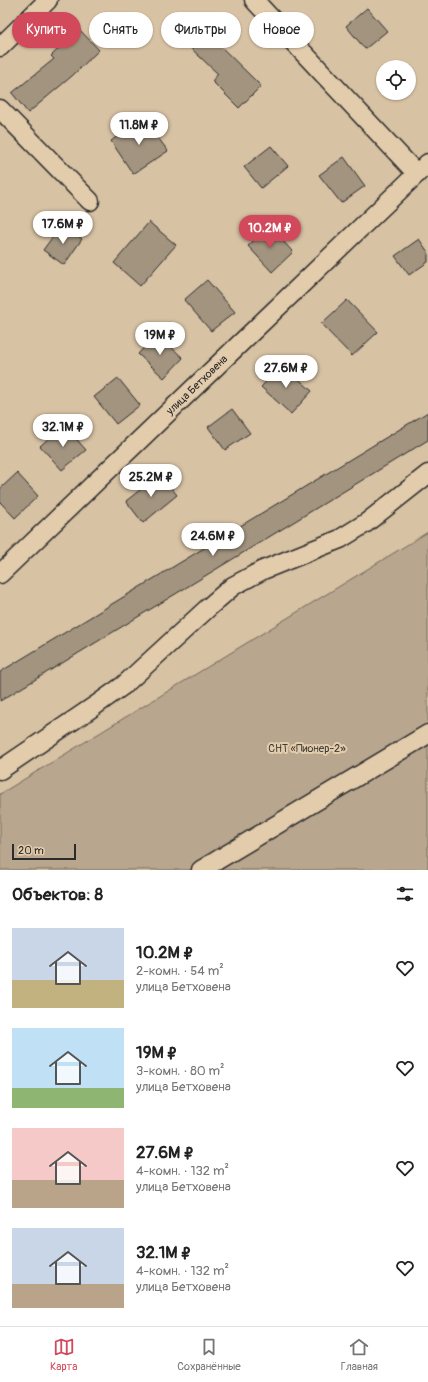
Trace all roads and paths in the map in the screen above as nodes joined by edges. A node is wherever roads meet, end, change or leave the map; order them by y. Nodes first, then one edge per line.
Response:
1 (48, 0) edge
2 (254, 0) edge
3 (0, 47) edge
4 (0, 109) edge
5 (422, 169) edge
6 (90, 201) dead end
7 (428, 474) edge
8 (0, 574) edge
9 (428, 734) edge
10 (0, 770) edge
11 (201, 870) edge

1 - 3 street
2 - 5 street
4 - 6 street
5 - 8 street, улица Бетховена
7 - 10 street
9 - 11 street

